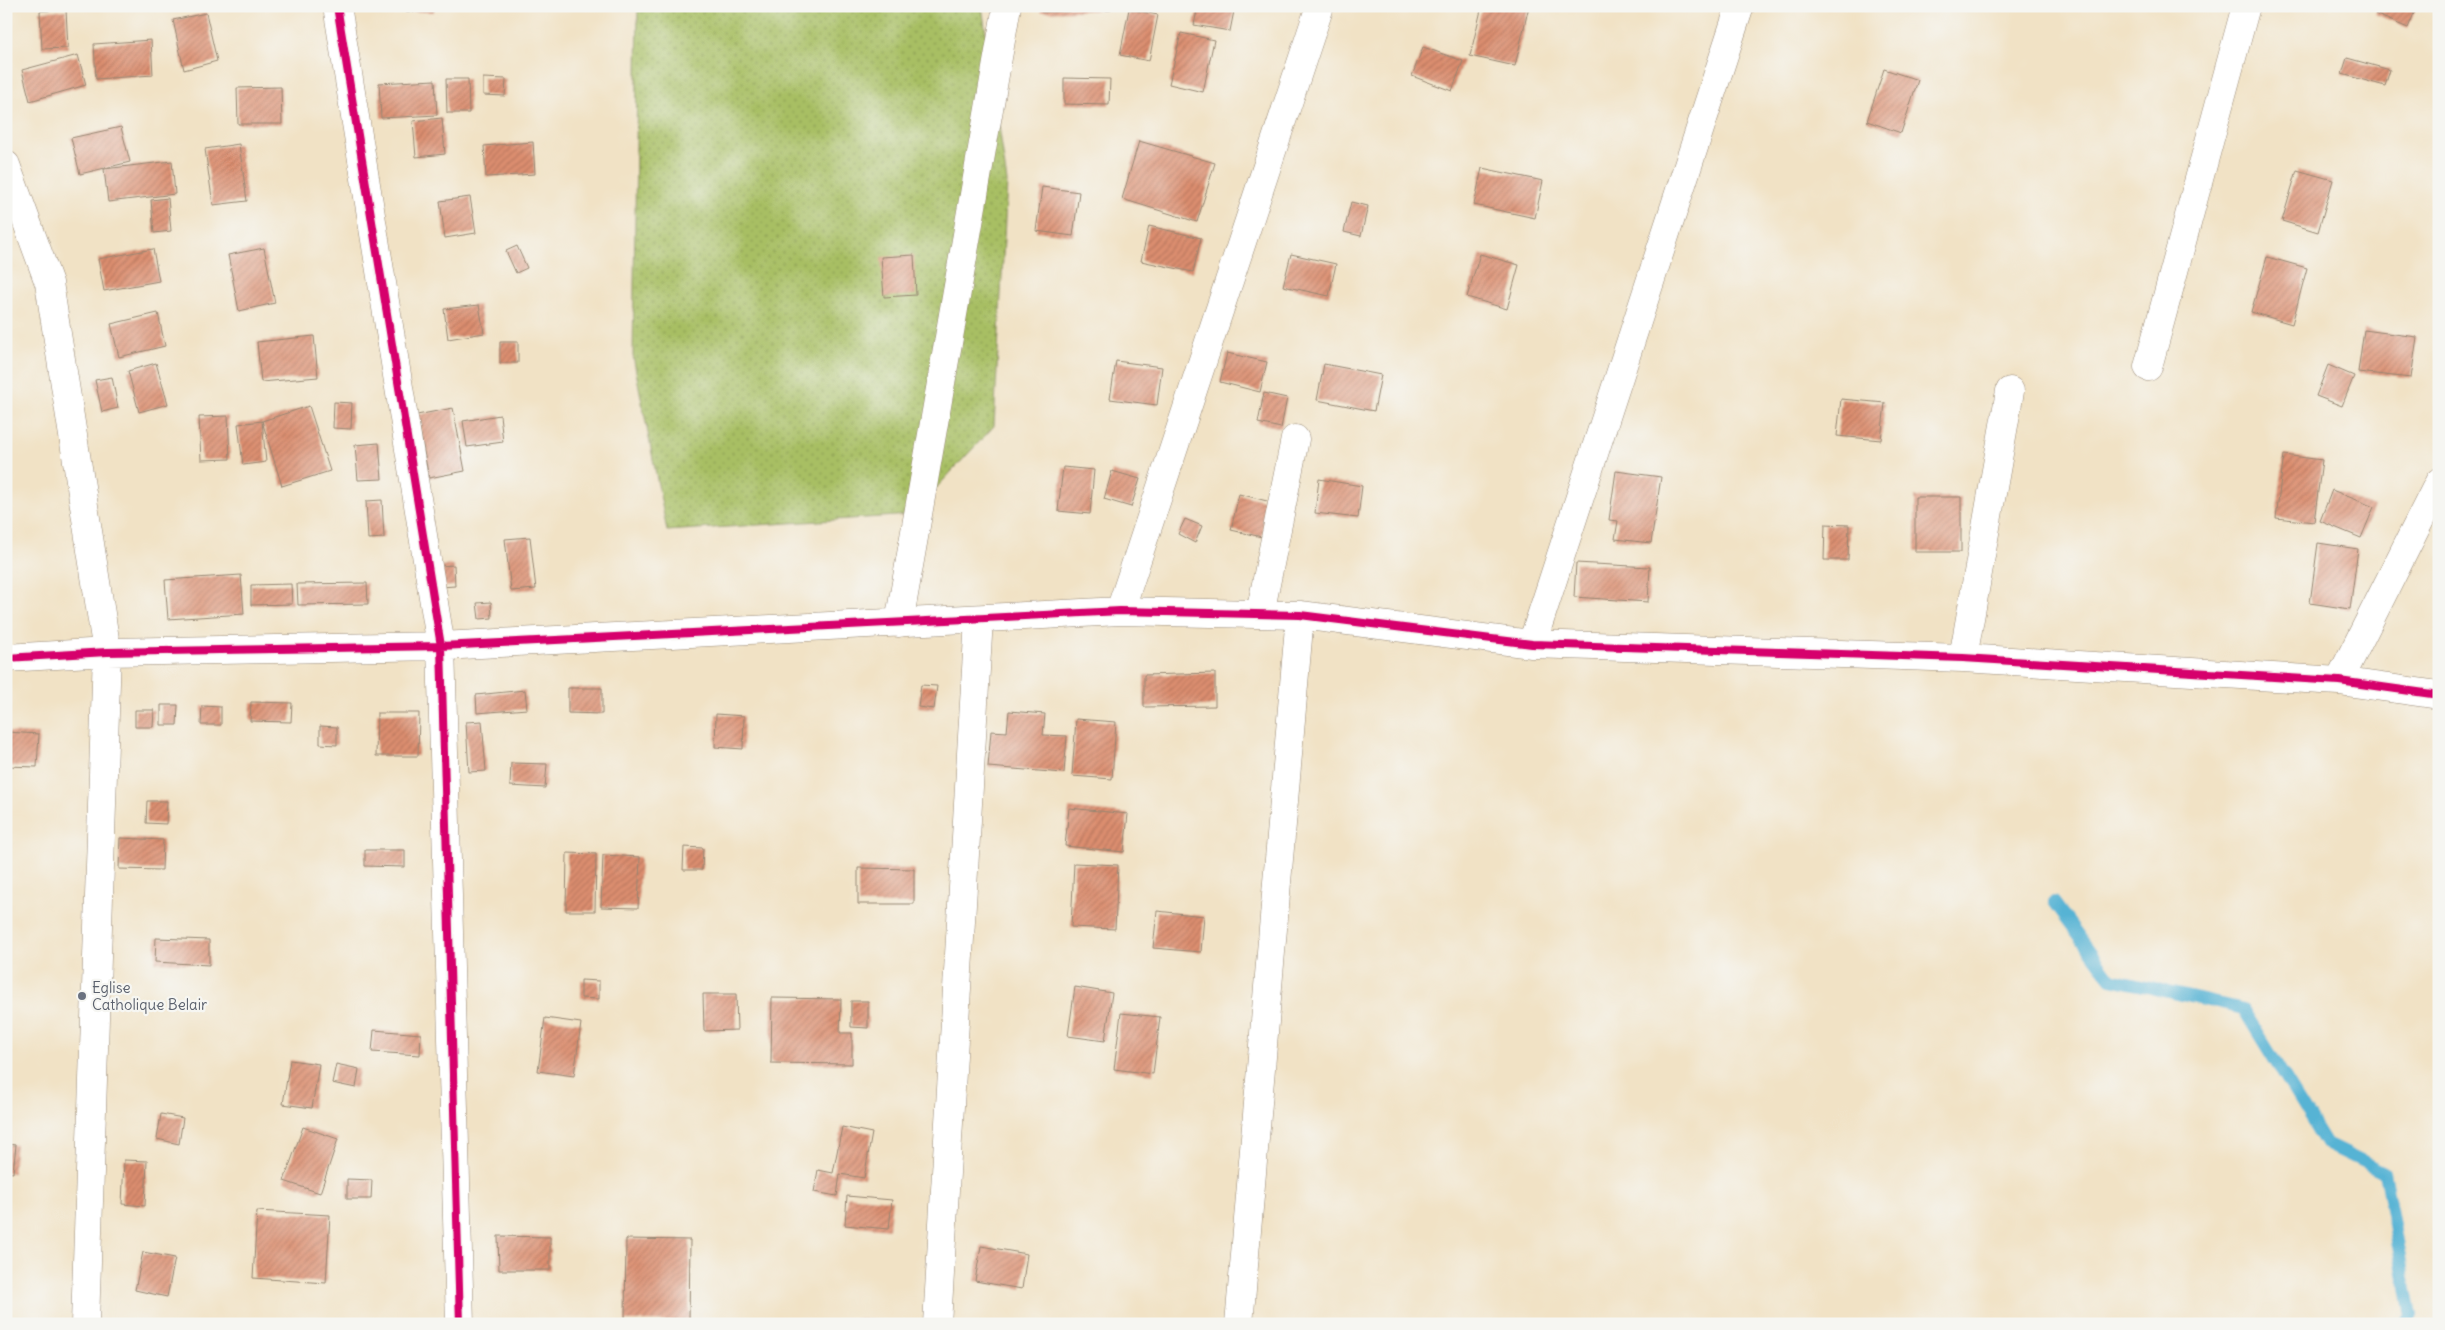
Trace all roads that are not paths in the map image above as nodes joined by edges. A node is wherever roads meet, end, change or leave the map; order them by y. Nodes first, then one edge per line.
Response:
1 (337, 6) edge
2 (1006, 6) edge
3 (1320, 6) edge
4 (1740, 6) edge
5 (2246, 6) edge
6 (6, 165) edge
7 (2148, 367) dead end
8 (2010, 391) dead end
9 (1295, 439) dead end
10 (2439, 482) edge
11 (1120, 611) junction
12 (1260, 614) junction
13 (1300, 615) junction
14 (979, 619) junction
15 (899, 623) junction
16 (1532, 644) junction
17 (441, 646) junction
18 (107, 652) junction
19 (6, 658) edge
20 (1963, 658) junction
21 (2339, 680) junction
22 (2439, 695) edge
23 (85, 1324) edge
24 (460, 1324) edge
25 (937, 1324) edge
26 (1239, 1324) edge

1 - 17 street
2 - 15 street
3 - 11 street
4 - 16 street
5 - 7 street
6 - 18 street
8 - 20 street
9 - 12 street
10 - 21 street
11 - 12 street
11 - 14 street
12 - 13 street
13 - 16 street
13 - 26 street
14 - 15 street
14 - 25 street
15 - 17 street
16 - 20 street
17 - 18 street
17 - 24 street
18 - 19 street
18 - 23 street
20 - 21 street
21 - 22 street

